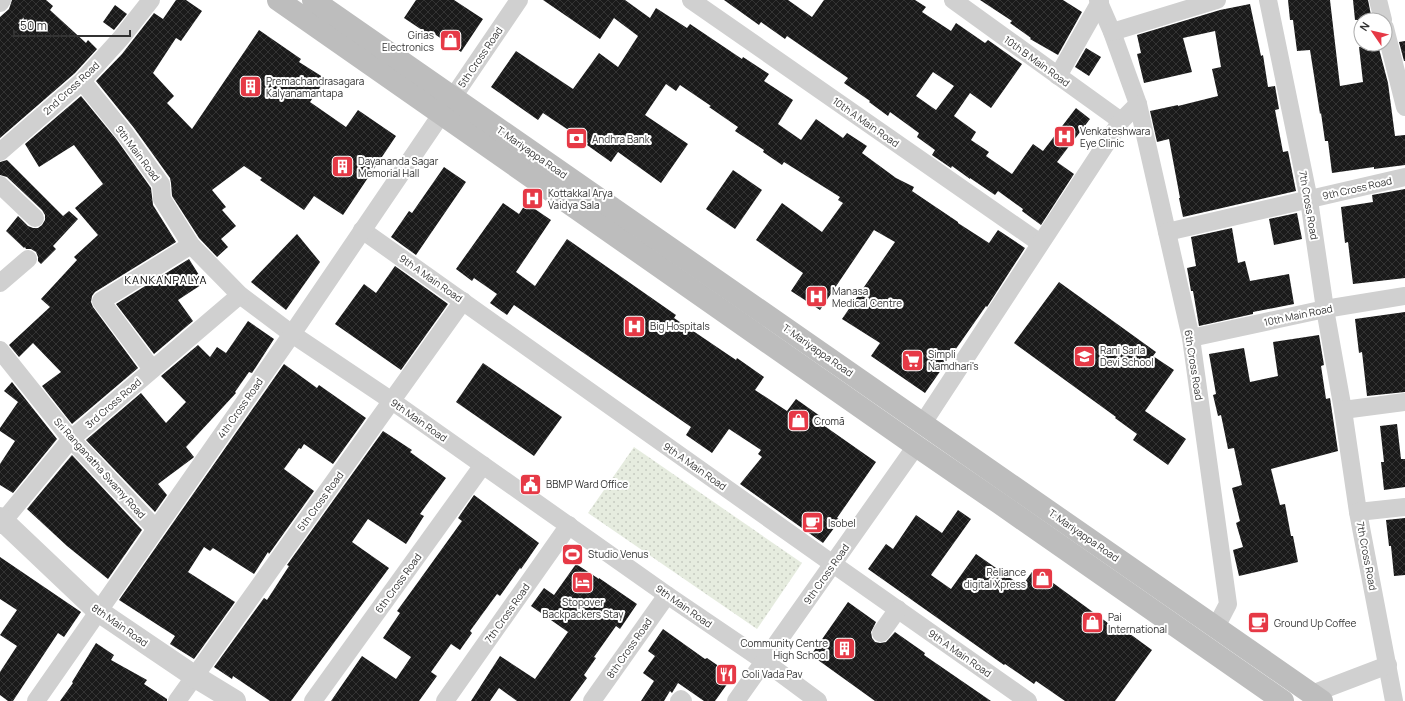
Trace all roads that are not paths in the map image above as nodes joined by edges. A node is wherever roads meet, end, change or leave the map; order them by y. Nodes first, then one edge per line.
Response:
1 (2, 0) edge
2 (151, 0) edge
3 (278, 0) edge
4 (313, 0) edge
5 (519, 0) edge
6 (691, 0) edge
7 (953, 0) edge
8 (1217, 0) edge
9 (1268, 0) edge
10 (1378, 0) edge
11 (1099, 1) edge
12 (0, 3) edge
13 (1381, 12) edge
14 (1112, 32) junction
15 (1391, 52) edge
16 (1058, 76) junction
17 (82, 81) junction
18 (1138, 104) junction
19 (448, 106) junction
20 (1405, 107) edge
21 (1121, 121) junction
22 (0, 152) edge
23 (1405, 177) edge
24 (0, 185) edge
25 (1309, 200) junction
26 (35, 218) dead end
27 (362, 230) junction
28 (1167, 232) junction
29 (1040, 244) junction
30 (191, 245) junction
31 (28, 259) dead end
32 (0, 283) edge
33 (240, 295) junction
34 (1405, 296) edge
35 (463, 301) junction
36 (1325, 309) junction
37 (292, 334) junction
38 (1191, 338) junction
39 (0, 350) edge
40 (152, 369) junction
41 (392, 401) junction
42 (1405, 402) edge
43 (1343, 410) junction
44 (922, 423) junction
45 (71, 439) junction
46 (916, 446) junction
47 (483, 465) junction
48 (1405, 506) edge
49 (1358, 512) junction
50 (1, 521) edge
51 (569, 525) junction
52 (155, 528) junction
53 (833, 564) junction
54 (667, 594) junction
55 (898, 609) junction
56 (98, 611) junction
57 (1216, 627) junction
58 (881, 633) dead end
59 (764, 661) junction
60 (1388, 665) junction
61 (194, 676) junction
62 (1317, 698) edge
63 (36, 701) edge
64 (176, 701) edge
65 (236, 701) edge
66 (313, 701) edge
67 (445, 701) edge
68 (592, 701) edge
69 (679, 701) edge
70 (683, 701) edge
71 (736, 701) edge
72 (818, 701) edge
73 (1028, 701) edge
74 (1283, 701) edge
75 (1394, 701) edge

1 - 12 street
2 - 17 street, 2nd Cross Road
3 - 19 main road, T. Mariyappa Road
4 - 19 main road, T. Mariyappa Road
5 - 19 street, 5th Cross Road
6 - 29 street, 10th A Main Road
7 - 16 street, 10th B Main Road
8 - 14 street
9 - 25 street, 7th Cross Road
10 - 13 street
11 - 14 street, 6th Cross Road
11 - 16 street
14 - 18 street, 6th Cross Road
15 - 20 street
16 - 21 street, 10th B Main Road
17 - 22 street, 2nd Cross Road
17 - 30 street, 9th Main Road
18 - 21 street
18 - 28 street, 6th Cross Road
19 - 27 street, 4th Cross Road
19 - 44 main road, T. Mariyappa Road
19 - 46 main road, T. Mariyappa Road
21 - 29 street
23 - 25 street, 9th Cross Road
24 - 26 street
25 - 28 street, 9th Cross Road
25 - 36 street, 7th Cross Road
27 - 35 street, 9th A Main Road
27 - 37 street, 4th Cross Road
28 - 38 street, 6th Cross Road
29 - 44 street
30 - 33 street, 9th Main Road
30 - 40 street
31 - 32 street
33 - 37 street, 9th Main Road
33 - 40 street, 3rd Cross Road
34 - 36 street, 10th Main Road
35 - 41 street, 5th Cross Road
35 - 53 street, 9th A Main Road
36 - 38 street, 10th Main Road
36 - 43 street, 7th Cross Road
37 - 41 street, 9th Main Road
37 - 52 street, 4th Cross Road
38 - 57 street, 6th Cross Road
39 - 45 street, Sri Ranganatha Swamy Road
40 - 45 street, 3rd Cross Road
41 - 47 street, 9th Main Road
41 - 61 street, 5th Cross Road
42 - 43 street
43 - 49 street, 7th Cross Road
44 - 57 main road, T. Mariyappa Road
45 - 50 street, 3rd Cross Road
45 - 52 street, Sri Ranganatha Swamy Road
46 - 53 street, 9th Cross Road
46 - 74 main road, T. Mariyappa Road
47 - 51 street, 9th Main Road
47 - 66 street, 6th Cross Road
48 - 49 street
49 - 60 street, 7th Cross Road
50 - 56 street, 8th Main Road
51 - 54 street, 9th Main Road
51 - 67 street, 7th Cross Road
52 - 56 street, 4th Cross Road
53 - 55 street, 9th A Main Road
53 - 59 street, 9th Cross Road
54 - 59 street, 9th Main Road
54 - 68 street, 8th Cross Road
55 - 58 street
55 - 73 street, 9th A Main Road
56 - 61 street, 8th Main Road
56 - 63 street, 4th Cross Road
57 - 62 main road, T. Mariyappa Road
59 - 71 street, 9th Cross Road
59 - 72 street, 9th Main Road
60 - 62 street
60 - 75 street, 7th Cross Road
61 - 64 street, 5th Cross Road
61 - 65 street, 8th Main Road
69 - 70 street

